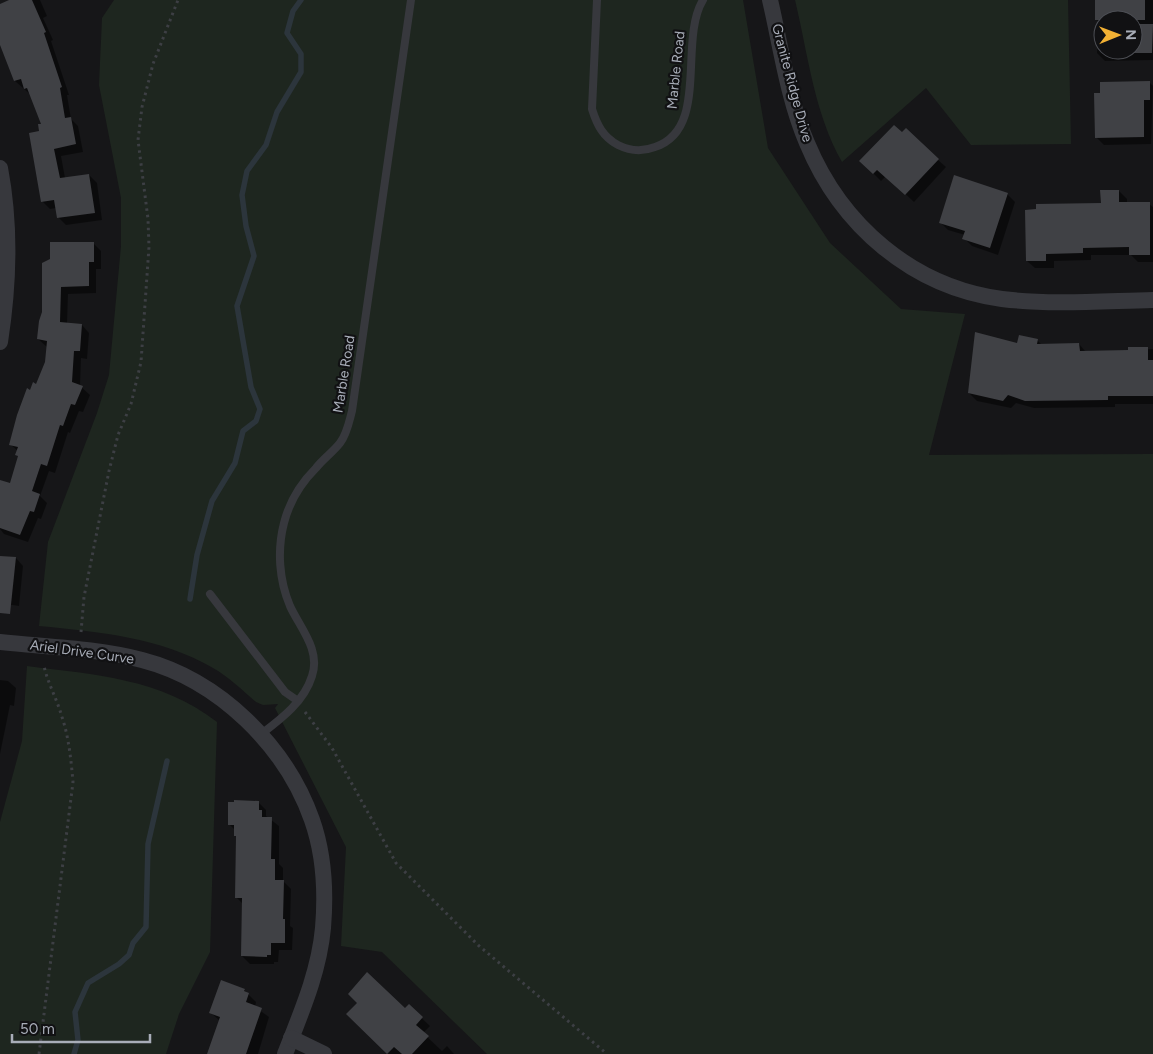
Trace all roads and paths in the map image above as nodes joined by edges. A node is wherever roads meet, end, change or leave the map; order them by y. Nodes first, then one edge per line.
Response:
1 (178, 0) edge
2 (411, 0) edge
3 (597, 0) edge
4 (703, 0) edge
5 (770, 0) edge
6 (0, 168) edge
7 (1153, 300) edge
8 (0, 342) edge
9 (210, 594) dead end
10 (81, 632) dead end
11 (0, 642) edge
12 (44, 666) dead end
13 (298, 702) junction
14 (260, 735) junction
15 (291, 1038) junction
16 (39, 1054) edge
17 (285, 1054) edge
18 (324, 1054) edge
19 (607, 1054) edge

1 - 10 path
2 - 13 lane, Marble Road
3 - 4 lane, Marble Road
5 - 7 street, Granite Ridge Drive
6 - 8 street
9 - 13 lane
11 - 14 street, Ariel Drive Curve
12 - 16 path
13 - 14 lane, Marble Road
13 - 19 path
14 - 15 street, Ariel Drive Curve
15 - 17 street, Ariel Drive Curve
15 - 18 street

